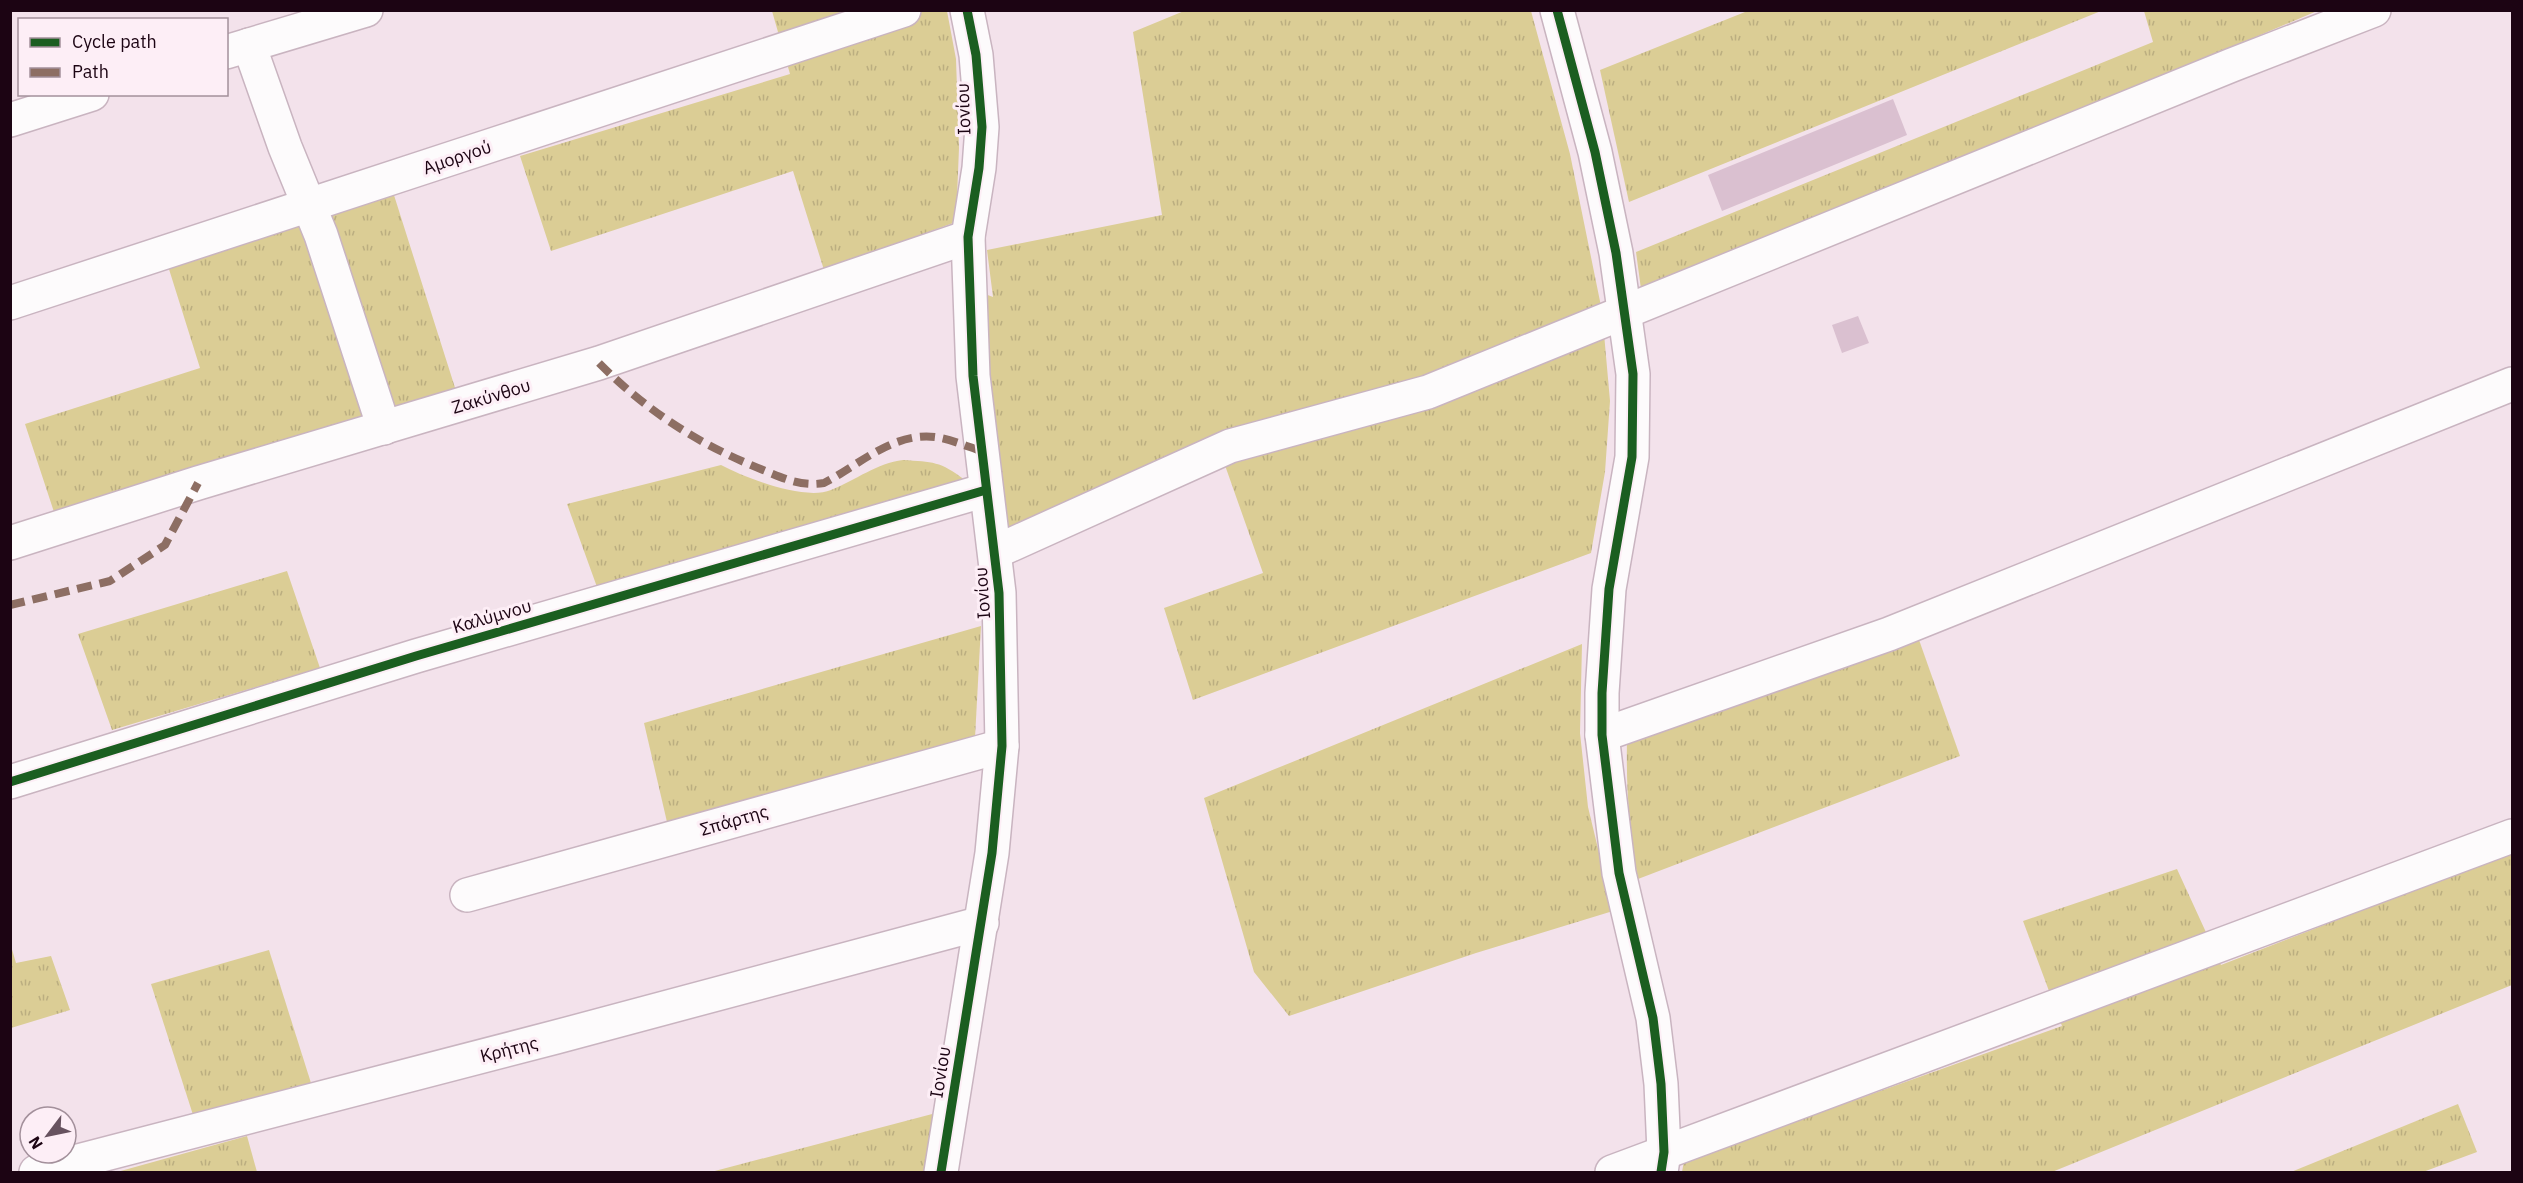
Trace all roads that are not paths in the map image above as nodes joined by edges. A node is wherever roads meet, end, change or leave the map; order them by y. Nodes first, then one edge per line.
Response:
1 (366, 10) edge
2 (904, 10) edge
3 (967, 10) edge
4 (1557, 10) edge
5 (2374, 10) edge
6 (238, 49) edge
7 (86, 96) edge
8 (10, 120) edge
9 (310, 206) junction
10 (968, 237) junction
11 (10, 303) edge
12 (1624, 312) junction
13 (2512, 384) edge
14 (384, 428) junction
15 (986, 490) junction
16 (10, 543) edge
17 (995, 552) junction
18 (1602, 735) junction
19 (1002, 746) junction
20 (10, 782) edge
21 (2512, 836) edge
22 (466, 895) dead end
23 (982, 922) junction
24 (1663, 1162) edge
25 (36, 1173) edge
26 (941, 1173) edge
27 (1612, 1173) edge

1 - 6 street
2 - 9 street, Αμοργού
3 - 10 street, Ιονίου
4 - 12 street
5 - 12 street
6 - 9 street
7 - 8 street
9 - 11 street, Αμοργού
9 - 14 street
10 - 14 street, Ζακύνθου
10 - 15 street, Ιονίου
12 - 17 street
12 - 18 street
13 - 18 street
14 - 16 street, Ζακύνθου
15 - 17 street, Ιονίου
15 - 20 street, Καλύμνου
17 - 19 street, Ιονίου
18 - 24 street
19 - 22 street, Σπάρτης
19 - 23 street, Ιονίου
21 - 24 street
23 - 25 street, Κρήτης
23 - 26 street, Ιονίου
24 - 27 street

